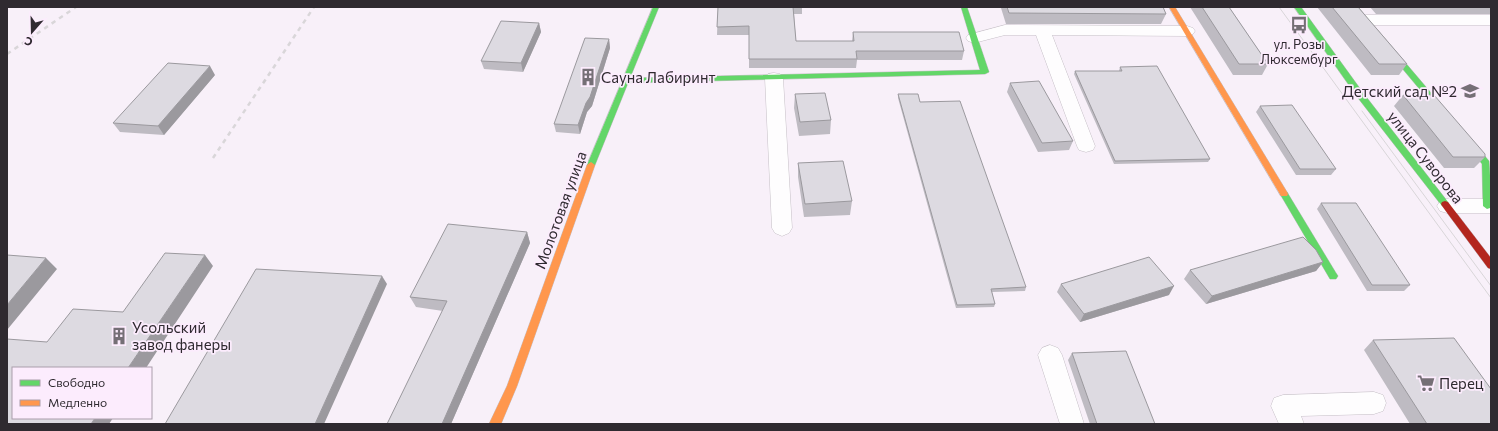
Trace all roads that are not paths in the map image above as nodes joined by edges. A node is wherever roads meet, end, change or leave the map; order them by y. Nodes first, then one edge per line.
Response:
1 (656, 7) edge
2 (964, 7) edge
3 (1172, 7) edge
4 (1297, 7) edge
5 (1354, 7) edge
6 (1365, 20) junction
7 (1491, 20) edge
8 (1042, 30) junction
9 (1187, 31) junction
10 (974, 38) junction
11 (774, 78) junction
12 (625, 81) junction
13 (1086, 146) dead end
14 (1447, 206) junction
15 (1489, 206) edge
16 (782, 228) dead end
17 (1491, 266) edge
18 (1333, 276) dead end
19 (1050, 354) dead end
20 (1374, 403) dead end
21 (495, 424) edge
22 (1072, 424) edge
23 (1292, 424) edge

1 - 12 street, Молотовая улица
2 - 10 street
3 - 9 street
4 - 14 street, улица Суворова
5 - 6 street
6 - 7 street
6 - 15 street
8 - 9 street
8 - 10 street
8 - 13 street
9 - 18 street
10 - 11 street
11 - 12 street
11 - 16 street
12 - 21 street, Молотовая улица
14 - 15 street
14 - 17 street, улица Суворова
19 - 22 street
20 - 23 street

